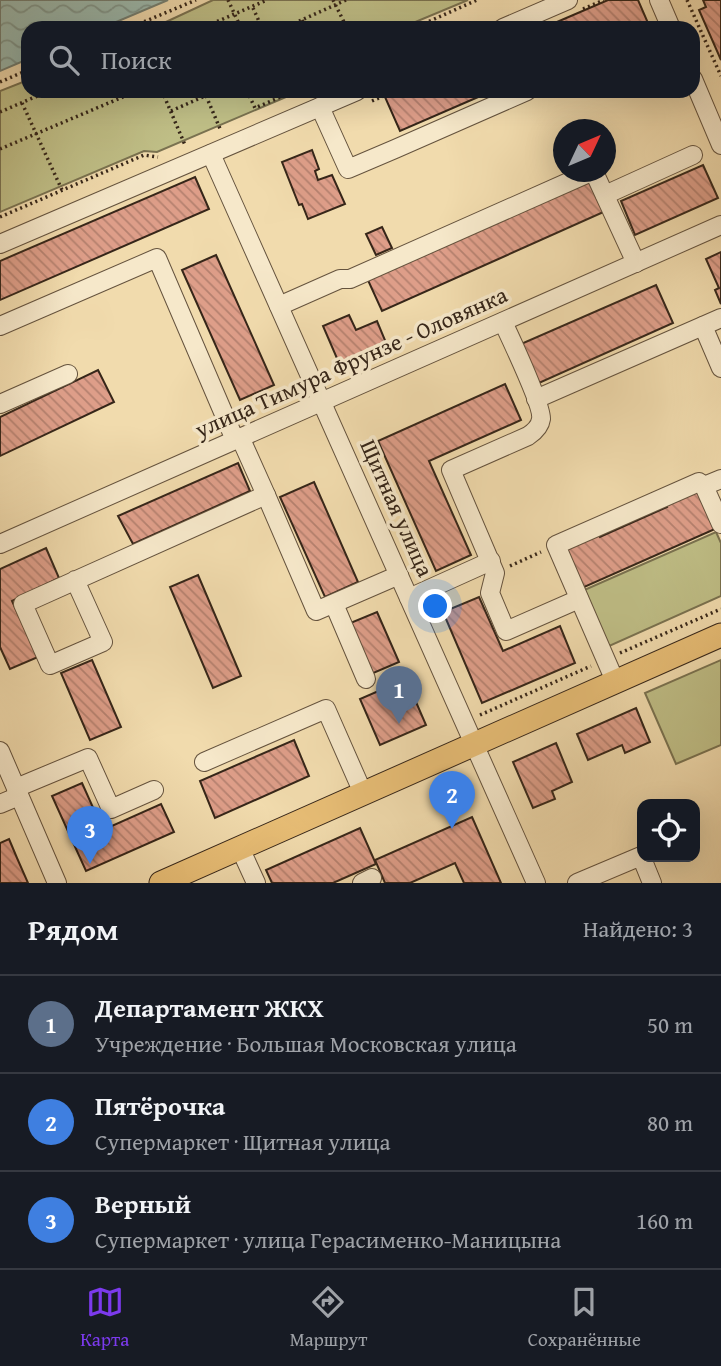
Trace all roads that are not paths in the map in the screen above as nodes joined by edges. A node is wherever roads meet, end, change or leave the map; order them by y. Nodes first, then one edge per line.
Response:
1 (568, 0) edge
2 (659, 0) edge
3 (519, 21) edge
4 (667, 21) edge
5 (700, 96) edge
6 (341, 98) edge
7 (511, 98) edge
8 (320, 107) junction
9 (721, 145) edge
10 (211, 154) junction
11 (693, 155) dead end
12 (569, 182) edge
13 (598, 182) edge
14 (605, 195) junction
15 (721, 225) edge
16 (0, 244) edge
17 (636, 263) junction
18 (279, 306) junction
19 (721, 318) edge
20 (503, 322) junction
21 (0, 326) edge
22 (704, 326) junction
23 (721, 368) edge
24 (68, 374) dead end
25 (536, 399) junction
26 (322, 401) junction
27 (0, 404) edge
28 (238, 439) junction
29 (721, 479) edge
30 (704, 486) junction
31 (266, 495) junction
32 (721, 524) edge
33 (0, 544) edge
34 (493, 567) junction
35 (399, 575) junction
36 (75, 580) junction
37 (410, 598) junction
38 (579, 599) junction
39 (334, 604) junction
40 (721, 635) edge
41 (366, 679) dead end
42 (615, 681) junction
43 (474, 744) junction
44 (0, 751) edge
45 (204, 762) dead end
46 (154, 790) dead end
47 (18, 792) junction
48 (363, 793) junction
49 (0, 804) edge
50 (240, 848) junction
51 (57, 883) edge
52 (161, 883) edge
53 (256, 883) edge
54 (536, 883) edge
55 (577, 883) edge
56 (652, 883) edge

1 - 3 street
2 - 4 street
5 - 9 street
6 - 8 street
7 - 8 street
8 - 10 street
10 - 16 street
10 - 18 street, Щитная улица
11 - 14 street
12 - 18 street
13 - 14 street
14 - 17 street
15 - 17 street, улица Тимура Фрунзе - Оловянка
17 - 20 street, улица Тимура Фрунзе - Оловянка
18 - 26 street, Щитная улица
19 - 22 street
20 - 25 street
20 - 26 street, улица Тимура Фрунзе - Оловянка
21 - 28 street
22 - 23 street
22 - 25 street
24 - 27 street
25 - 34 street
26 - 28 street, улица Тимура Фрунзе - Оловянка
26 - 35 street, Щитная улица
28 - 31 street
28 - 33 street, улица Тимура Фрунзе - Оловянка
29 - 30 street
30 - 32 street
30 - 38 street
31 - 36 street
31 - 39 street
34 - 37 street
34 - 38 street
35 - 37 street, Щитная улица
35 - 39 street
36 - 36 street
37 - 43 street, Щитная улица
38 - 42 street
39 - 41 street
40 - 42 main road
42 - 43 main road
43 - 48 main road
43 - 54 street, Щитная улица
44 - 47 street
45 - 48 street
46 - 47 street
47 - 49 street
47 - 51 street
48 - 50 main road
50 - 52 main road
50 - 53 street
55 - 56 street

